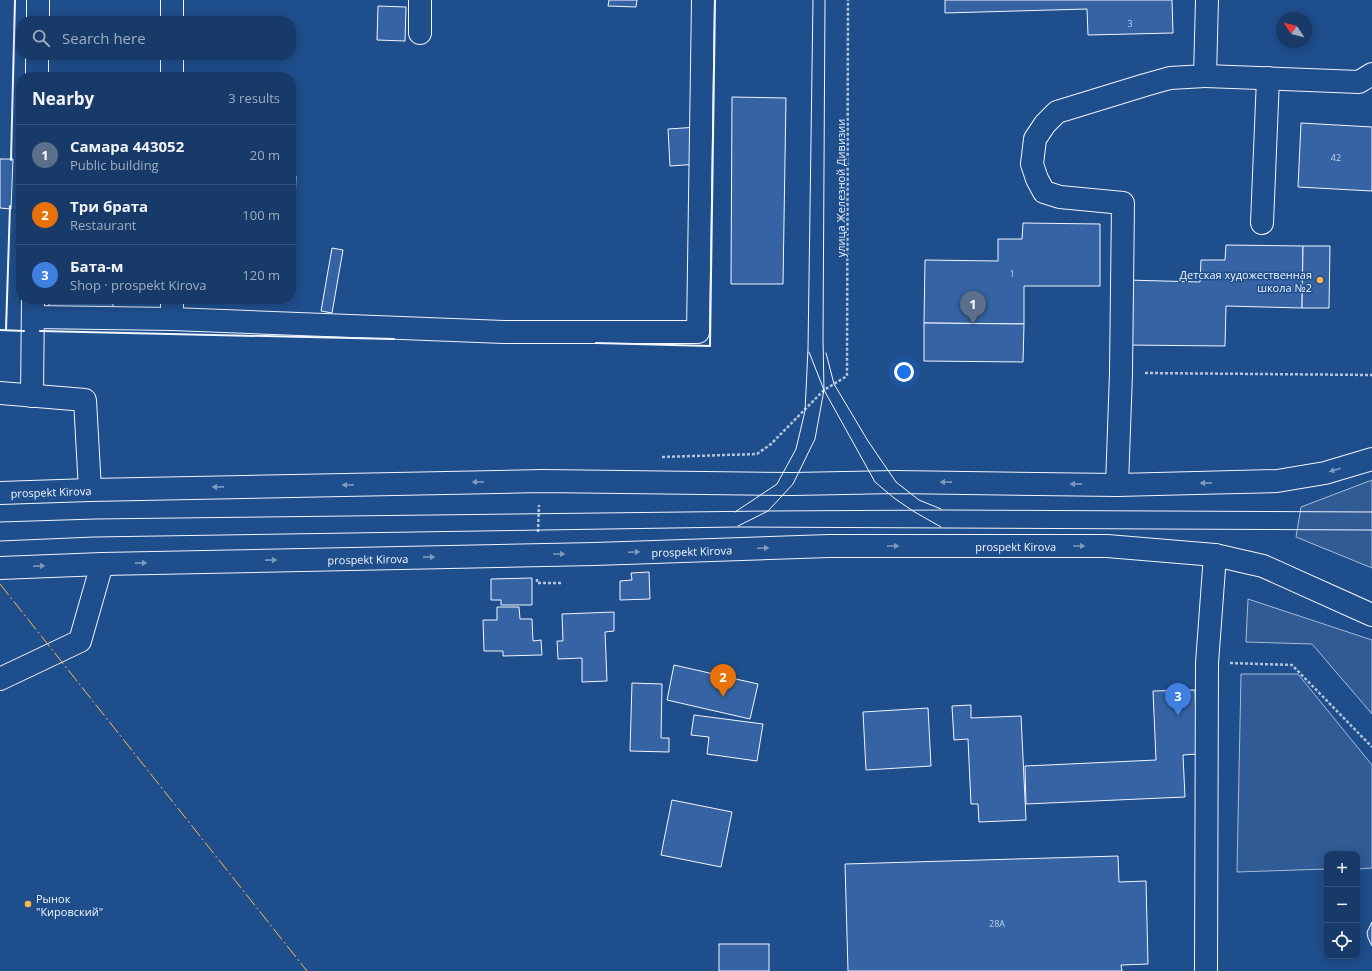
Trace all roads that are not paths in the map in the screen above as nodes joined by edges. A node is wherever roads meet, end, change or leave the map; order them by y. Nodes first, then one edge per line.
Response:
1 (38, 0) edge
2 (172, 0) edge
3 (420, 0) edge
4 (703, 0) edge
5 (1207, 0) edge
6 (38, 16) edge
7 (172, 16) edge
8 (420, 33) dead end
9 (37, 60) edge
10 (172, 60) edge
11 (37, 72) edge
12 (172, 72) edge
13 (1372, 74) edge
14 (1206, 76) junction
15 (1268, 78) junction
16 (1262, 223) dead end
17 (33, 308) edge
18 (172, 309) edge
19 (0, 393) edge
20 (32, 396) junction
21 (1372, 459) edge
22 (1117, 485) junction
23 (90, 490) junction
24 (0, 493) edge
25 (1215, 555) junction
26 (102, 564) junction
27 (0, 568) edge
28 (1372, 614) edge
29 (0, 679) edge
30 (1206, 971) edge

1 - 6 main road
2 - 7 main road
3 - 8 main road
4 - 18 main road
5 - 14 main road
9 - 11 main road
10 - 12 main road
13 - 15 main road
14 - 15 main road
14 - 22 main road
15 - 16 main road
17 - 18 main road
17 - 20 main road
19 - 20 main road
20 - 23 main road
21 -> 22 main road, prospekt Kirova
22 -> 23 main road, prospekt Kirova
23 - 24 main road, prospekt Kirova
26 -> 25 main road, prospekt Kirova
25 - 28 main road, prospekt Kirova
25 - 30 main road
27 -> 26 main road, prospekt Kirova
26 - 29 main road

